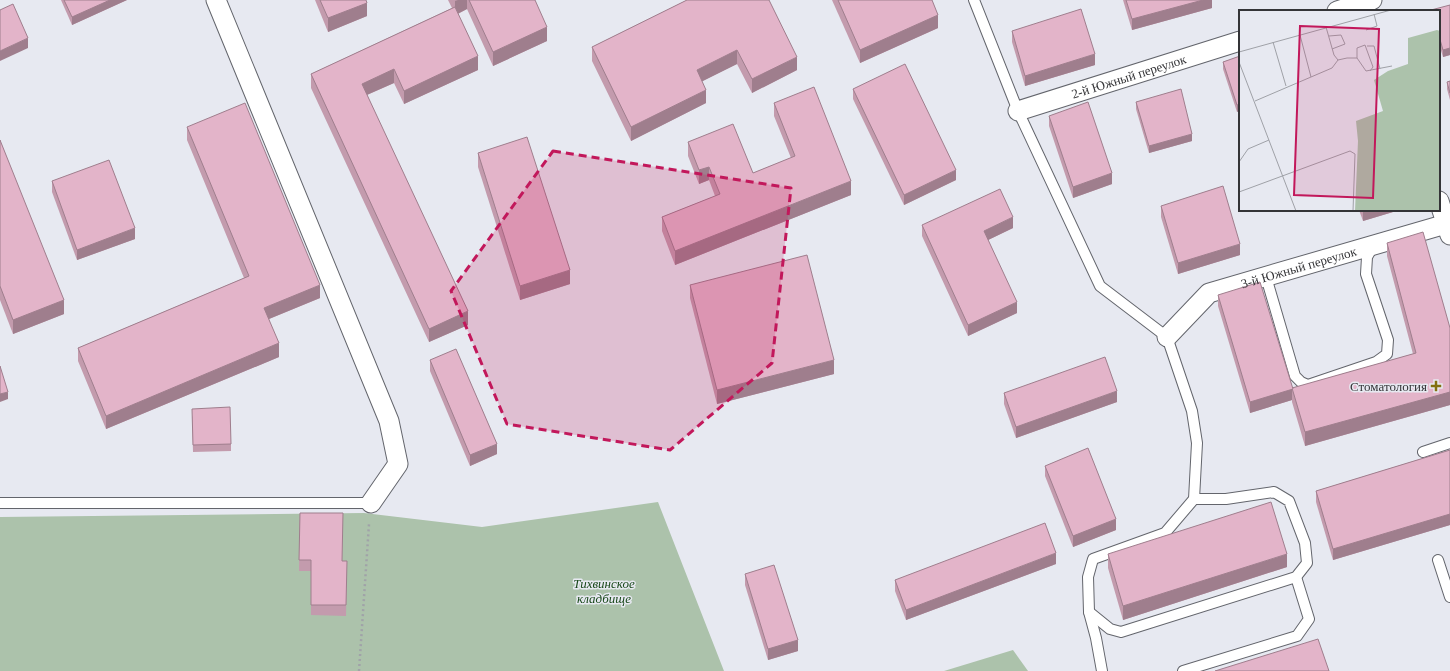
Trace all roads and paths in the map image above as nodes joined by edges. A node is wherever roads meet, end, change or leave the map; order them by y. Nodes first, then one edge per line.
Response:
1 (216, 0) edge
2 (974, 0) edge
3 (1374, 0) edge
4 (1340, 10) edge
5 (1379, 10) edge
6 (1239, 42) edge
7 (1018, 111) junction
8 (1440, 204) edge
9 (1448, 230) edge
10 (1374, 245) junction
11 (1266, 277) junction
12 (1167, 337) junction
13 (1450, 443) edge
14 (1423, 452) dead end
15 (1194, 499) junction
16 (0, 503) edge
17 (371, 503) junction
18 (1438, 560) dead end
19 (1296, 577) junction
20 (1450, 597) edge
21 (1089, 612) junction
22 (358, 671) edge
23 (1102, 671) edge
24 (1183, 671) edge

1 - 17 street
2 - 7 lane
3 - 4 street
3 - 5 street
6 - 7 street, 2-й Южный переулок
7 - 12 lane
8 - 9 street
9 - 10 street, 3-й Южный переулок
10 - 11 street, 3-й Южный переулок
10 - 11 lane
11 - 12 street, 3-й Южный переулок
12 - 15 lane
13 - 14 lane
15 - 19 lane
15 - 21 lane
16 - 17 lane
17 - 22 path
18 - 20 lane
19 - 21 lane
19 - 24 lane
21 - 23 lane

